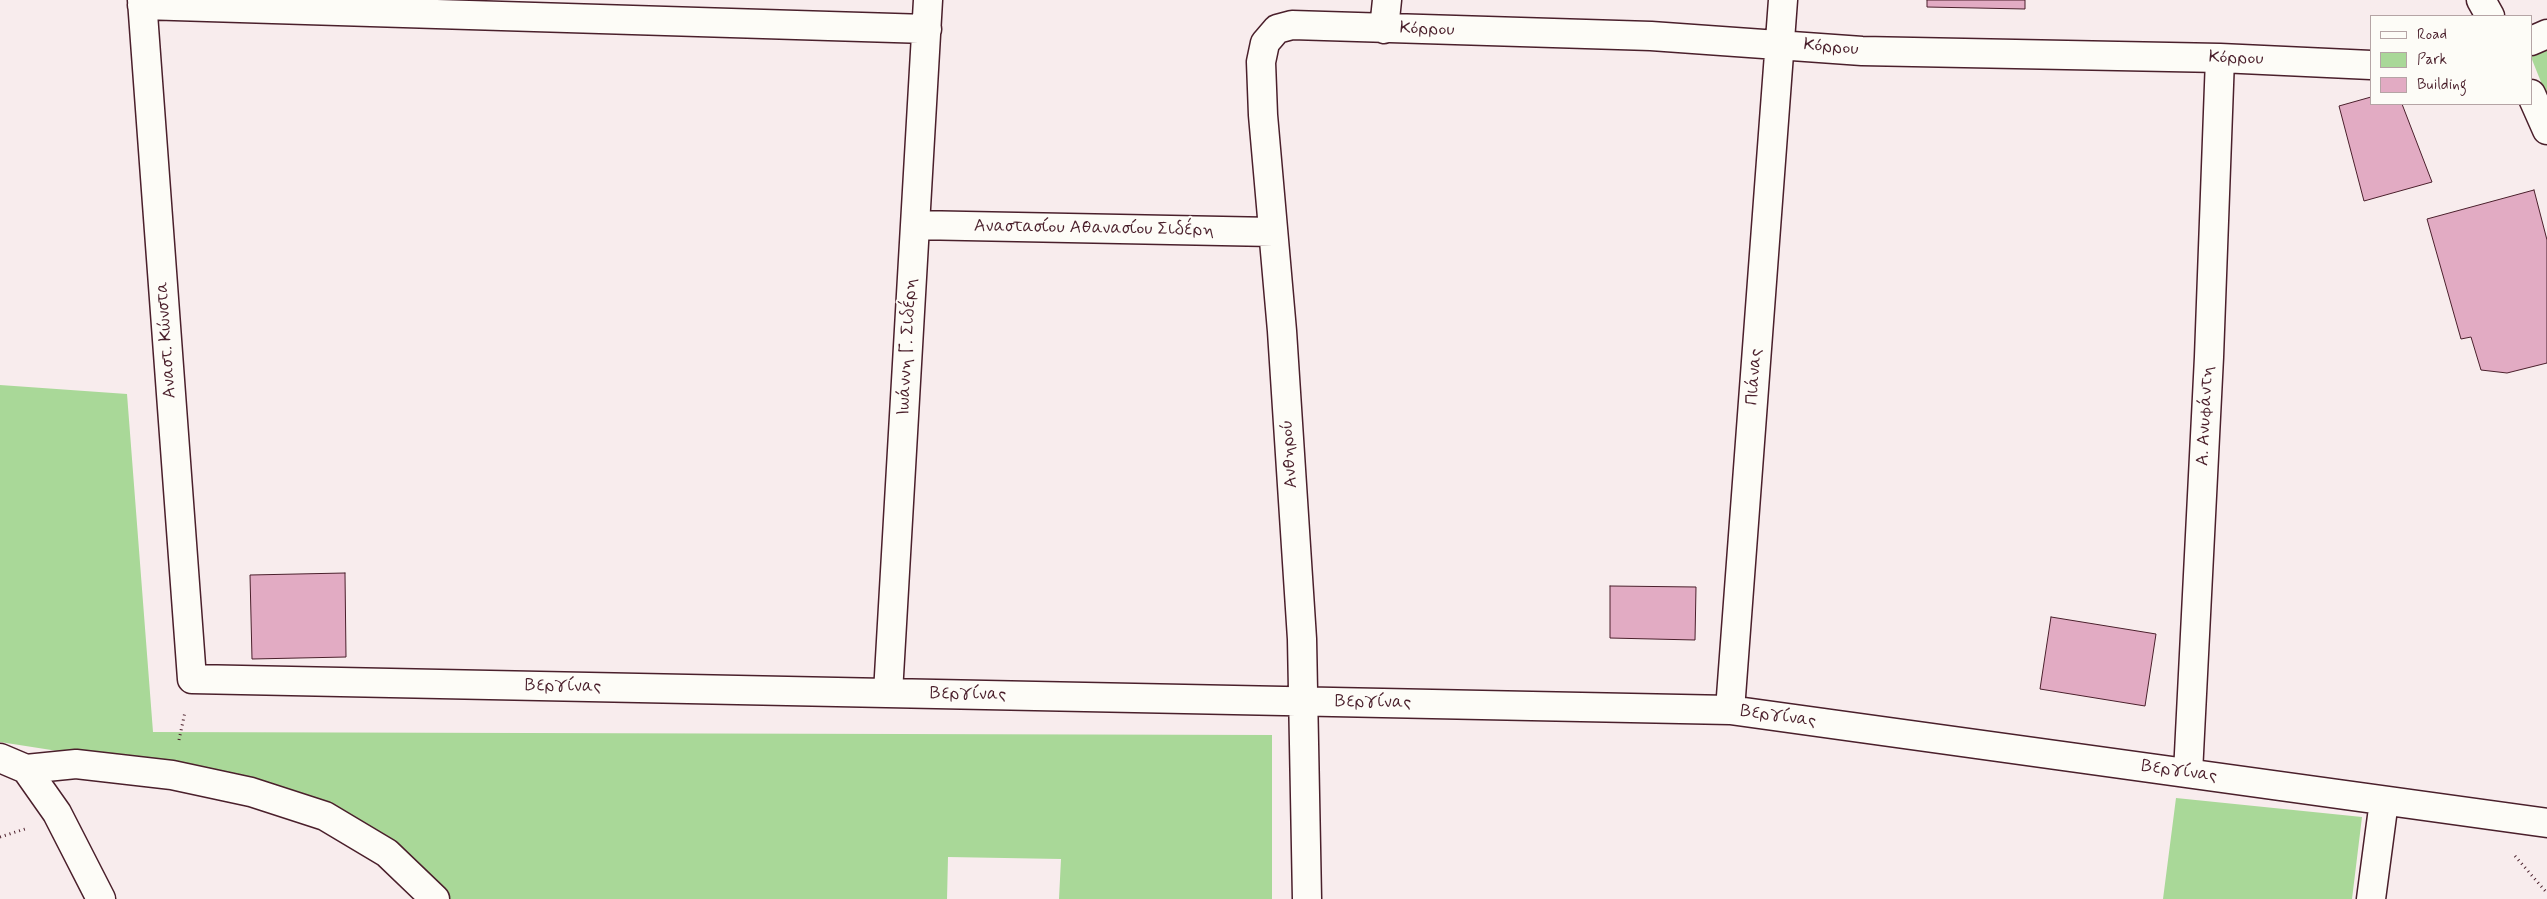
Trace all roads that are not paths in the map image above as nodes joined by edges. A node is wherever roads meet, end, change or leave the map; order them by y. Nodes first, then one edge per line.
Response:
1 (928, 0) edge
2 (1387, 0) edge
3 (1783, 0) edge
4 (2481, 0) edge
5 (142, 3) edge
6 (2489, 15) edge
7 (1292, 25) joint
8 (927, 29) junction
9 (1384, 29) junction
10 (2547, 34) edge
11 (2532, 42) edge
12 (1780, 43) junction
13 (2220, 58) junction
14 (2370, 65) edge
15 (2532, 96) edge
16 (2547, 130) edge
17 (915, 225) junction
18 (1273, 232) junction
19 (192, 680) joint
20 (888, 693) junction
21 (1303, 702) junction
22 (1730, 710) junction
23 (0, 758) edge
24 (26, 769) junction
25 (2188, 773) junction
26 (2384, 800) junction
27 (2547, 823) edge
28 (101, 899) edge
29 (435, 899) edge
30 (1307, 899) edge
31 (2371, 899) edge

1 - 8 street, Ιωάννη Γ. Σιδέρη
2 - 9 street
3 - 12 street, Πιάνας
4 - 6 street
5 - 8 street
5 - 19 street, Αναστ. Κώνστα
7 - 9 street, Κόρρου
7 - 18 street, Ανθηρού
8 - 17 street, Ιωάννη Γ. Σιδέρη
9 - 12 street, Κόρρου
10 - 11 street
12 - 13 street, Κόρρου
12 - 22 street, Πιάνας
13 - 14 street, Κόρρου
13 - 25 street, Α. Ανυφάντη
15 - 16 street
17 - 18 street, Αναστασίου Αθανασίου Σιδέρη
17 - 20 street, Ιωάννη Γ. Σιδέρη
18 - 21 street, Ανθηρού
19 - 20 street, Βεργίνας
20 - 21 street, Βεργίνας
21 - 22 street, Βεργίνας
21 - 30 street, Ανθηρού
22 - 25 street, Βεργίνας
23 - 24 street
24 - 28 street
24 - 29 street
25 - 26 street, Βεργίνας
26 - 27 street, Βεργίνας
26 - 31 street

